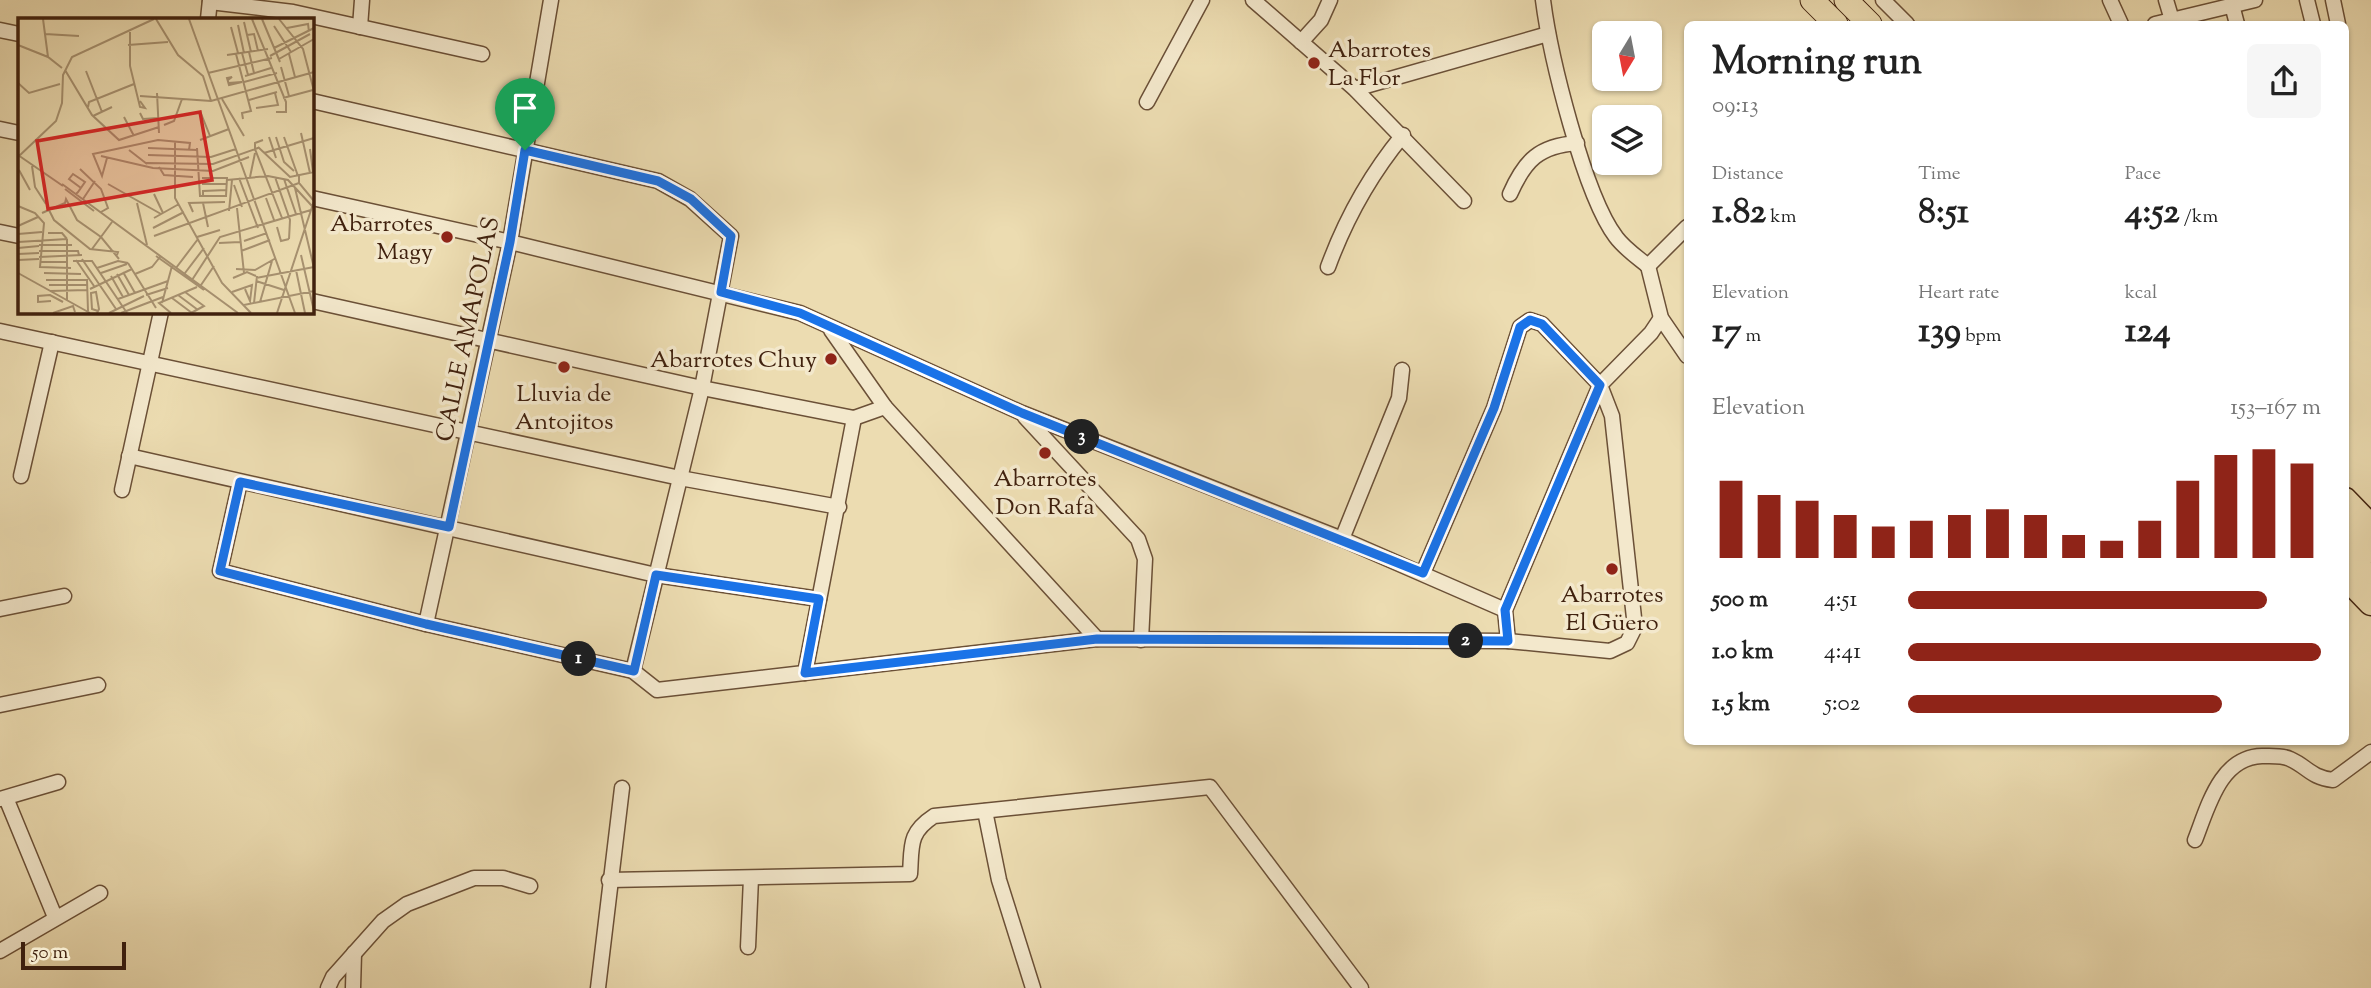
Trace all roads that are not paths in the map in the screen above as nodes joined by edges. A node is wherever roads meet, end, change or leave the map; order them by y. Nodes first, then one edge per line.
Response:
1 (362, 0) edge
2 (551, 0) edge
3 (1202, 0) edge
4 (1253, 0) edge
5 (1331, 0) edge
6 (1543, 0) edge
7 (1812, 0) edge
8 (1846, 0) edge
9 (1883, 0) edge
10 (2109, 0) edge
11 (2166, 0) edge
12 (2255, 0) edge
13 (2307, 0) edge
14 (2333, 0) edge
15 (210, 1) edge
16 (2232, 5) junction
17 (2201, 12) edge
18 (2172, 20) junction
19 (1833, 21) edge
20 (1867, 21) edge
21 (1904, 21) edge
22 (2120, 21) edge
23 (2168, 21) edge
24 (2236, 21) edge
25 (2312, 21) edge
26 (2337, 21) edge
27 (360, 27) junction
28 (0, 30) edge
29 (18, 34) edge
30 (1548, 34) junction
31 (1301, 43) junction
32 (482, 54) dead end
33 (1355, 89) junction
34 (313, 101) edge
35 (1147, 102) dead end
36 (0, 129) edge
37 (18, 133) edge
38 (1403, 135) junction
39 (1577, 142) junction
40 (525, 150) junction
41 (1510, 194) dead end
42 (313, 198) edge
43 (1464, 201) dead end
44 (1684, 230) edge
45 (0, 232) edge
46 (18, 236) edge
47 (510, 242) junction
48 (1648, 266) junction
49 (1328, 267) dead end
50 (721, 292) junction
51 (313, 301) edge
52 (161, 313) edge
53 (1661, 318) junction
54 (830, 328) junction
55 (0, 331) edge
56 (489, 341) junction
57 (51, 342) junction
58 (1684, 352) edge
59 (149, 363) junction
60 (1402, 370) dead end
61 (1600, 385) junction
62 (702, 388) junction
63 (886, 407) junction
64 (1022, 413) junction
65 (855, 418) junction
66 (468, 433) junction
67 (130, 456) junction
68 (21, 476) dead end
69 (680, 478) junction
70 (240, 482) junction
71 (122, 490) dead end
72 (2349, 504) edge
73 (839, 507) junction
74 (449, 527) junction
75 (2371, 527) edge
76 (2349, 528) edge
77 (1342, 539) junction
78 (2371, 551) edge
79 (2349, 556) edge
80 (1423, 573) junction
81 (656, 575) junction
82 (2371, 579) edge
83 (2349, 580) edge
84 (64, 596) dead end
85 (819, 599) junction
86 (2371, 603) edge
87 (0, 609) edge
88 (1505, 610) junction
89 (426, 624) junction
90 (1097, 639) junction
91 (1141, 640) junction
92 (1508, 641) junction
93 (634, 671) junction
94 (805, 673) junction
95 (98, 685) dead end
96 (0, 705) edge
97 (2371, 752) edge
98 (58, 782) dead end
99 (622, 788) dead end
100 (3, 798) edge
101 (985, 811) junction
102 (2195, 840) dead end
103 (751, 878) junction
104 (609, 880) junction
105 (530, 886) dead end
106 (100, 893) dead end
107 (55, 917) junction
108 (748, 947) dead end
109 (0, 951) edge
110 (354, 953) junction
111 (328, 988) edge
112 (353, 988) edge
113 (598, 988) edge
114 (1033, 988) edge
115 (1362, 988) edge

1 - 27 street
2 - 40 street, CALLE AMAPOLAS
3 - 35 street
4 - 31 street
5 - 31 street
6 - 30 street
7 - 19 main road
8 - 20 main road
9 - 21 street
10 - 22 street
11 - 18 street
12 - 16 street
13 - 25 street
14 - 26 street
15 - 27 street
16 - 17 street
16 - 24 street
17 - 18 street
18 - 23 street
27 - 32 street
28 - 29 street
30 - 33 street
30 - 39 street
31 - 33 street
33 - 38 street
34 - 40 street
36 - 37 street
38 - 43 street
38 - 49 street
39 - 41 street
39 - 48 street
40 - 47 street, CALLE AMAPOLAS
40 - 50 street
42 - 47 street
44 - 48 street
45 - 46 street
47 - 50 street
47 - 56 street, CALLE AMAPOLAS
48 - 53 street
50 - 54 street
50 - 62 street
51 - 56 street
52 - 59 street
53 - 58 street
53 - 61 street
54 - 63 street
54 - 64 street
55 - 57 street
56 - 62 street
56 - 66 street, CALLE AMAPOLAS
57 - 59 street
57 - 68 street
59 - 66 street
59 - 67 street
60 - 77 street
61 - 80 street
61 - 88 street
61 - 92 street
62 - 65 street
62 - 69 street
63 - 65 street
63 - 90 street
64 - 77 street
64 - 91 street
65 - 73 street
66 - 69 street
66 - 74 street, CALLE AMAPOLAS
67 - 70 street
67 - 71 street
69 - 73 street
69 - 81 street
70 - 74 street
70 - 89 street
72 - 75 highway
73 - 85 street
74 - 81 street
74 - 89 street, CALLE AMAPOLAS
76 - 78 main road
77 - 80 street
79 - 82 main road
80 - 88 street
81 - 85 street
81 - 93 street
83 - 86 highway
84 - 87 street
85 - 94 street
88 - 92 street
89 - 93 street
90 - 91 street
90 - 94 street
91 - 92 street
93 - 94 street
95 - 96 street
97 - 102 street
98 - 100 street
99 - 104 street
100 - 107 street
101 - 103 street
101 - 114 street
101 - 115 street
103 - 104 street
103 - 108 street
104 - 113 street
105 - 110 street
106 - 107 street
107 - 109 street
110 - 111 street
110 - 112 street

